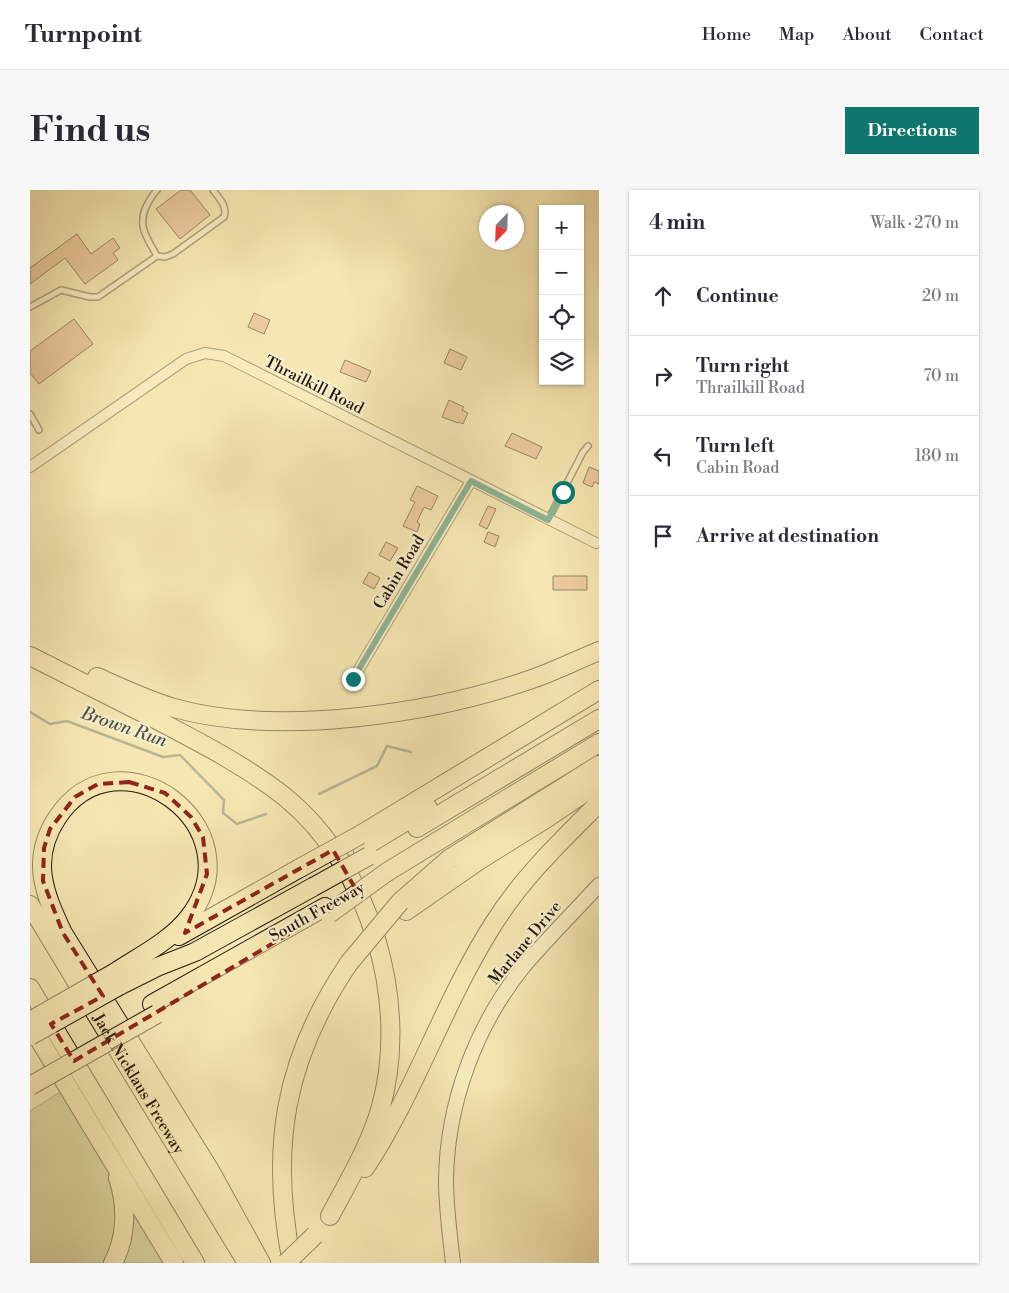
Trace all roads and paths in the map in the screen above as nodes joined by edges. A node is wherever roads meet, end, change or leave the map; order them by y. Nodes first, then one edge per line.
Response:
1 (157, 190) edge
2 (213, 190) edge
3 (157, 256) junction
4 (30, 307) edge
5 (30, 414) edge
6 (39, 430) dead end
7 (588, 446) dead end
8 (30, 467) edge
9 (471, 481) junction
10 (548, 520) junction
11 (596, 543) dead end
12 (30, 646) edge
13 (599, 651) edge
14 (30, 656) edge
15 (353, 679) dead end
16 (599, 690) edge
17 (599, 703) edge
18 (599, 719) edge
19 (599, 743) edge
20 (599, 765) edge
21 (599, 783) edge
22 (599, 803) edge
23 (364, 846) junction
24 (307, 878) junction
25 (599, 885) edge
26 (30, 905) edge
27 (403, 906) junction
28 (116, 980) junction
29 (30, 988) edge
30 (154, 1009) junction
31 (30, 1021) edge
32 (30, 1024) edge
33 (30, 1036) edge
34 (30, 1073) edge
35 (30, 1086) edge
36 (104, 1145) junction
37 (330, 1216) junction
38 (113, 1263) edge
39 (174, 1263) edge
40 (195, 1263) edge
41 (247, 1263) edge
42 (261, 1263) edge
43 (286, 1263) edge
44 (292, 1263) edge
45 (453, 1263) edge

1 - 3 lane
2 - 3 lane
3 - 4 lane
5 - 6 lane
7 - 10 lane
8 - 9 street, Thrailkill Road
9 - 10 street, Thrailkill Road
9 - 15 street, Cabin Road
10 - 11 street, Thrailkill Road
12 - 13 highway
14 - 37 highway
16 - 23 highway
17 - 23 highway
18 - 23 highway, South Freeway
19 - 30 highway, South Freeway, bridge
20 - 27 highway
21 - 27 highway
22 - 37 highway
23 - 24 highway, South Freeway, bridge
23 - 24 highway, bridge
24 - 28 highway
24 - 28 highway, South Freeway
25 - 45 street, Marlane Drive
26 - 41 highway, Jack Nicklaus Freeway
27 - 44 highway, bridge
28 - 31 highway, bridge
28 - 33 highway, South Freeway, bridge
28 - 42 highway
29 - 40 highway
30 - 34 highway, South Freeway
30 - 35 highway, bridge
32 - 36 highway
36 - 38 highway
36 - 39 highway
37 - 43 highway, bridge

